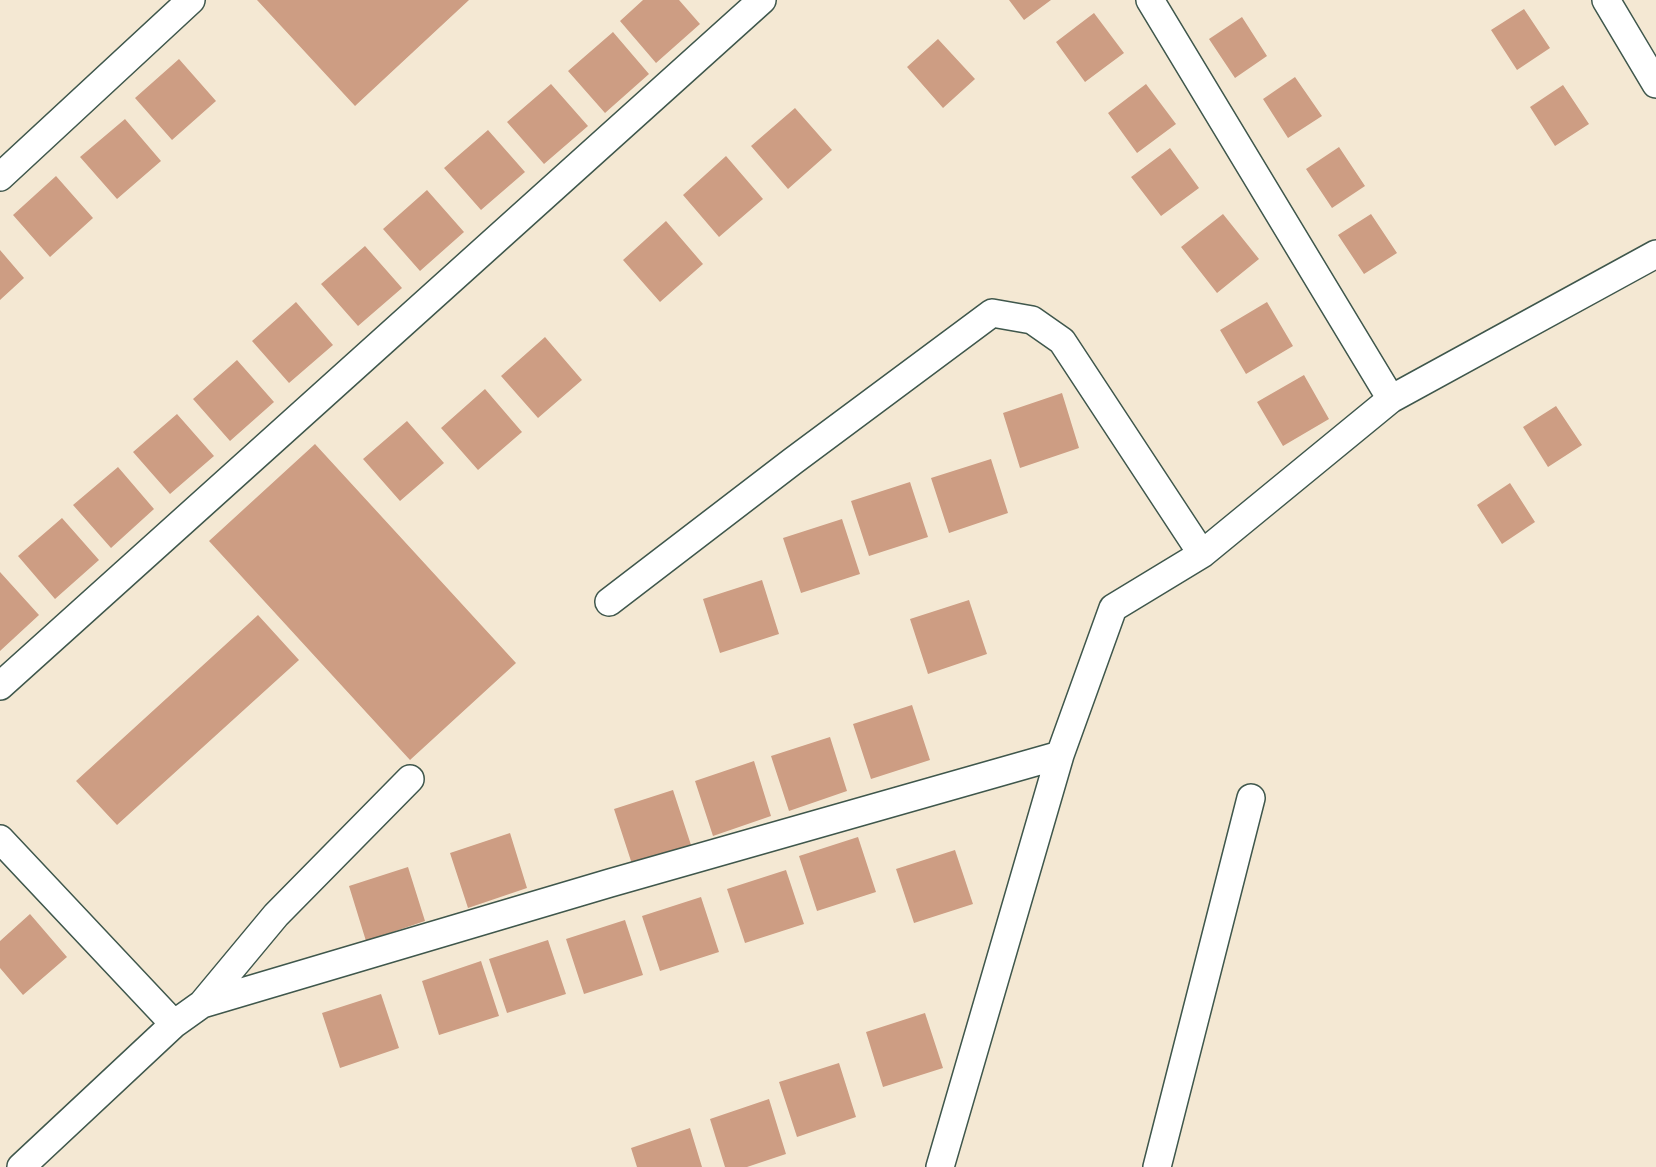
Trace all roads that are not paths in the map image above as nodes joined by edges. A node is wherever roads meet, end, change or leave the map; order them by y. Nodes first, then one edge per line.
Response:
1 (191, 0) edge
2 (762, 0) edge
3 (1150, 0) edge
4 (1605, 0) edge
5 (1656, 84) edge
6 (0, 177) edge
7 (1656, 254) edge
8 (1392, 399) junction
9 (1202, 554) junction
10 (609, 602) dead end
11 (0, 686) edge
12 (1060, 755) junction
13 (410, 779) dead end
14 (1251, 798) dead end
15 (0, 838) edge
16 (202, 1004) junction
17 (174, 1024) junction
18 (936, 1165) edge
19 (21, 1167) edge
20 (1157, 1167) edge

1 - 6 street
2 - 11 street
3 - 8 street
4 - 5 street
7 - 8 street
8 - 9 street
9 - 10 street
9 - 12 street
12 - 16 street
12 - 18 street
13 - 16 street
14 - 20 street
15 - 17 street
16 - 17 street
17 - 19 street

